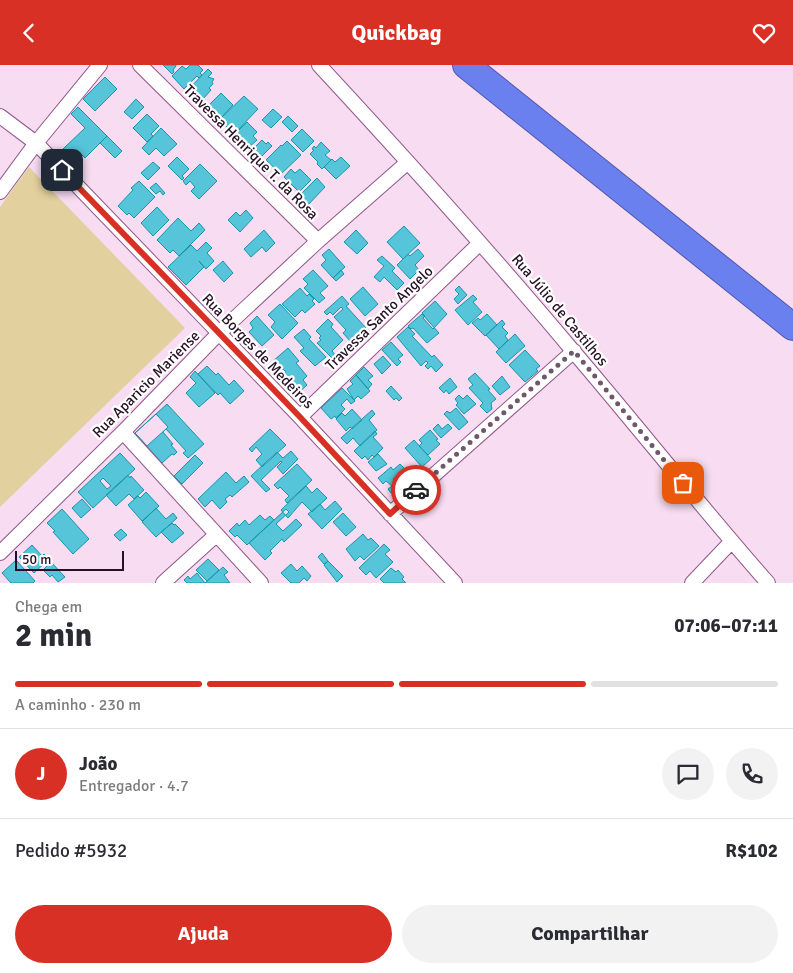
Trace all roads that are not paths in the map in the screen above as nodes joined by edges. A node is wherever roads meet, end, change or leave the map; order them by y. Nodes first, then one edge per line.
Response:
1 (100, 65) edge
2 (140, 65) edge
3 (319, 65) edge
4 (466, 65) edge
5 (0, 116) edge
6 (36, 143) junction
7 (408, 162) junction
8 (0, 192) edge
9 (318, 241) junction
10 (480, 243) junction
11 (791, 325) edge
12 (219, 333) junction
13 (574, 351) junction
14 (300, 417) junction
15 (122, 432) junction
16 (390, 514) junction
17 (216, 535) junction
18 (731, 542) junction
19 (0, 553) edge
20 (164, 583) edge
21 (261, 583) edge
22 (455, 583) edge
23 (692, 583) edge
24 (768, 583) edge

1 - 6 street
2 - 9 street, Travessa Henrique T. da Rosa
3 - 7 street, Rua Júlio de Castilhos
4 - 11 highway
5 - 6 street, Rua Borges de Medeiros
6 - 8 street
6 - 12 street, Rua Borges de Medeiros
7 - 9 street, Rua Aparicio Mariense
7 - 10 street, Rua Júlio de Castilhos
9 - 12 street, Rua Aparicio Mariense
10 - 13 street, Rua Júlio de Castilhos
10 - 14 street, Travessa Santo Angelo
12 - 14 street, Rua Borges de Medeiros
12 - 15 street, Rua Aparicio Mariense
13 - 16 street
13 - 18 street, Rua Júlio de Castilhos
14 - 16 street, Rua Borges de Medeiros
15 - 17 street
15 - 19 street, Rua Aparicio Mariense
16 - 22 street, Rua Borges de Medeiros
17 - 20 street
17 - 21 street
18 - 23 street
18 - 24 street, Rua Júlio de Castilhos

